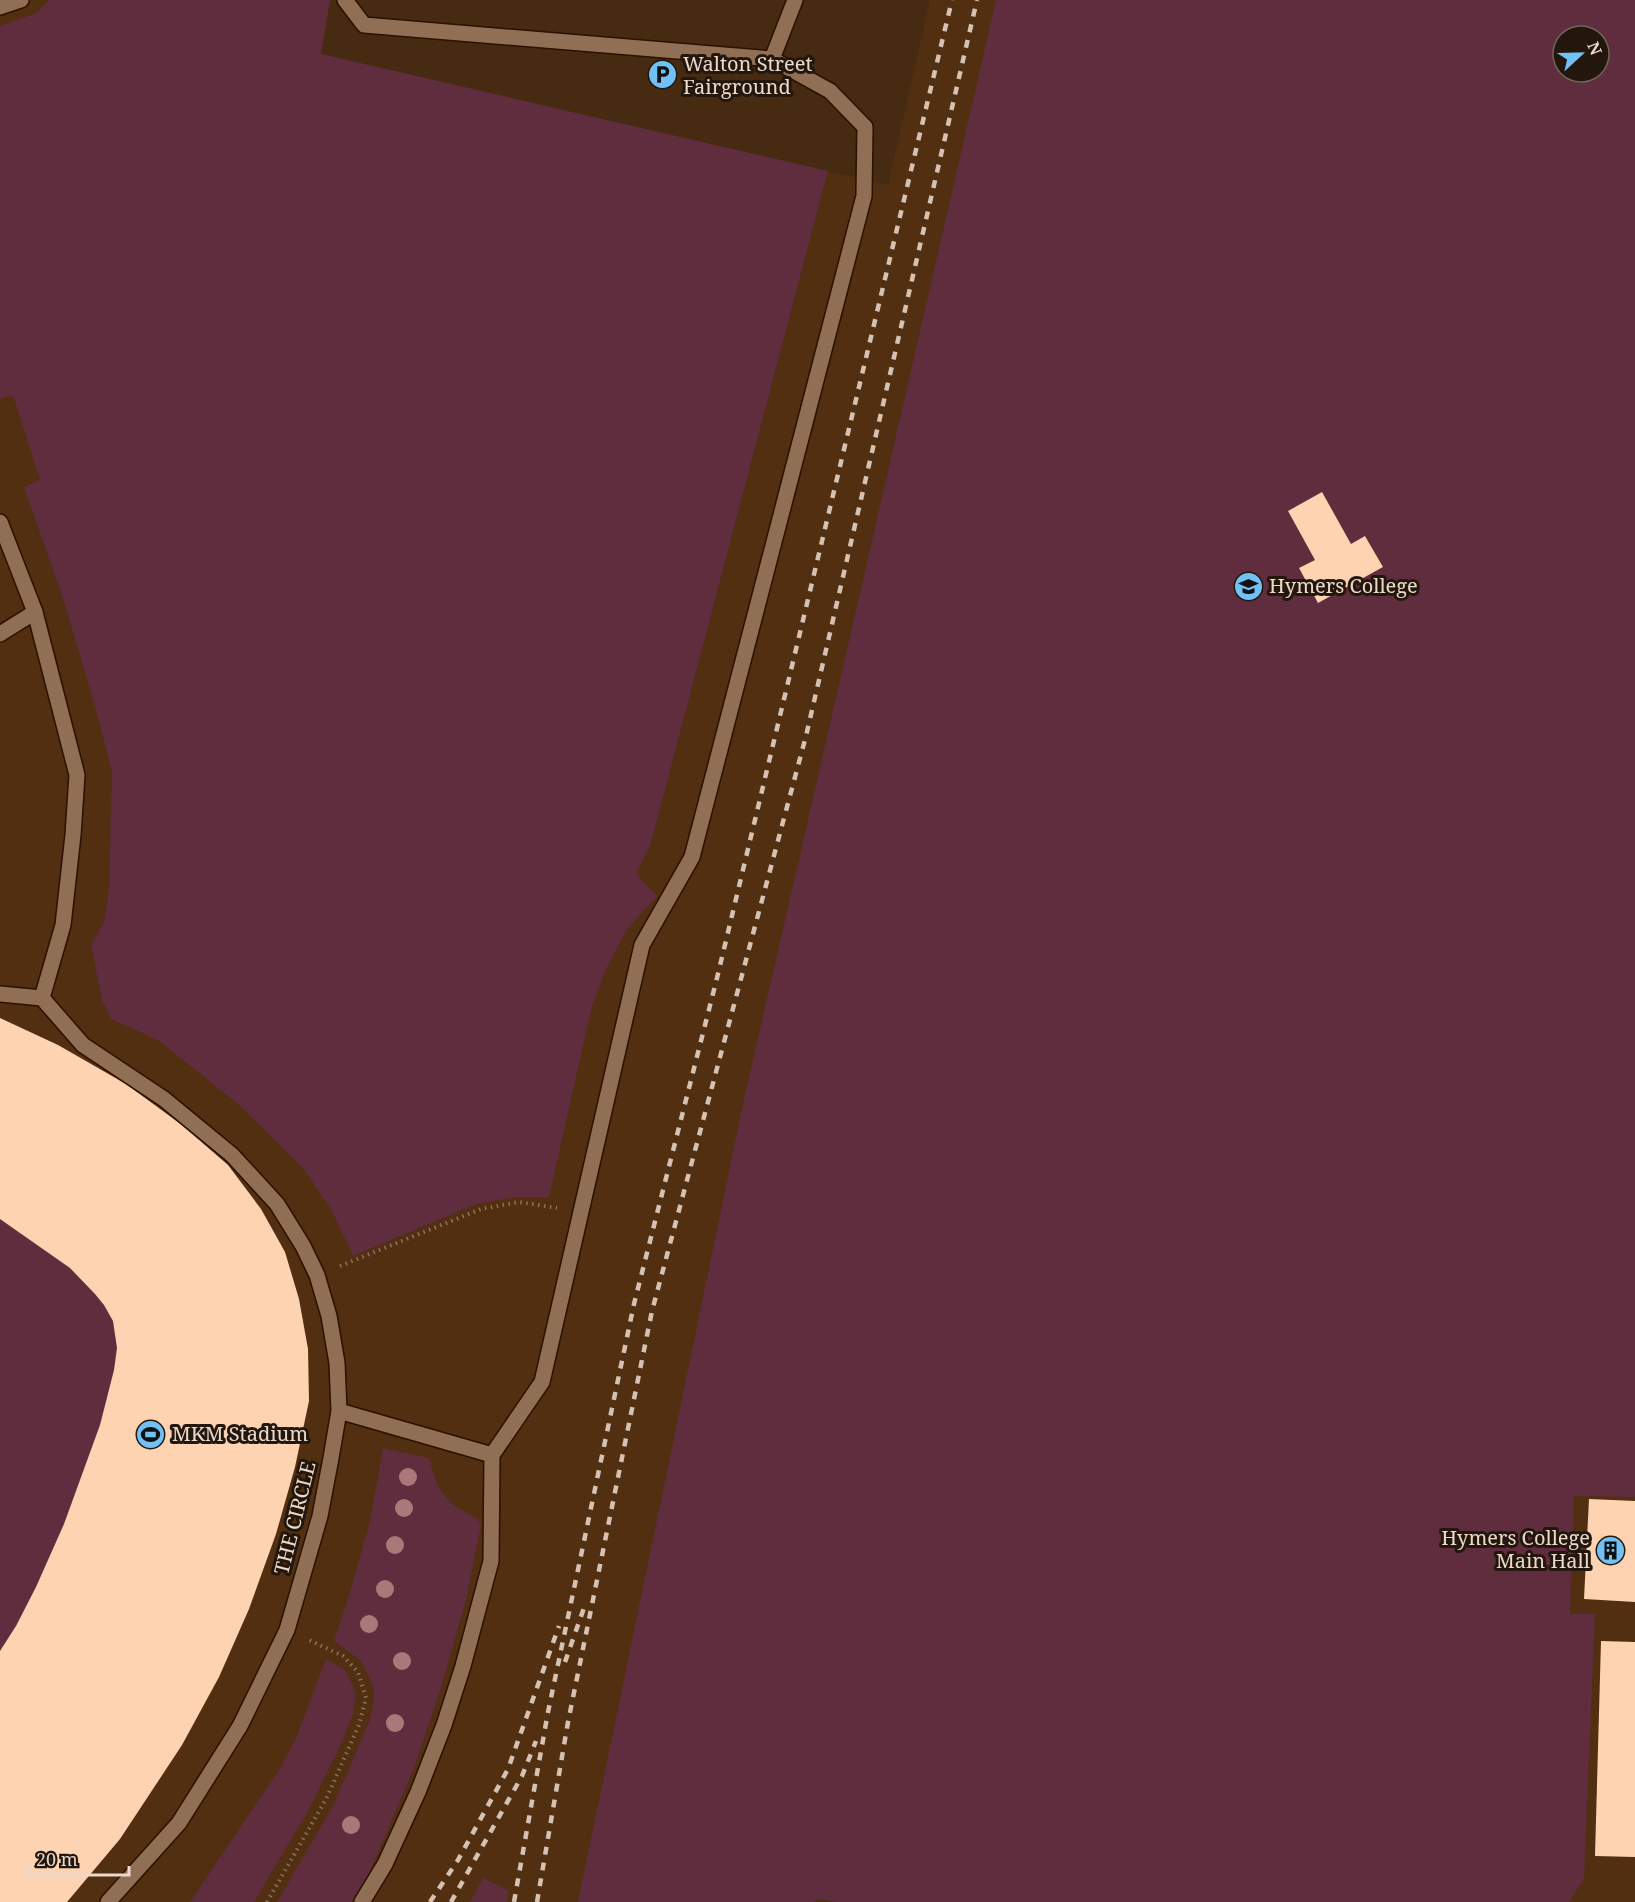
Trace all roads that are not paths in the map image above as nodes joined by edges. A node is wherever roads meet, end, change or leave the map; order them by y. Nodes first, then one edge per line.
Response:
1 (21, 0) edge
2 (345, 0) edge
3 (795, 0) edge
4 (0, 7) edge
5 (772, 59) junction
6 (0, 522) edge
7 (34, 612) junction
8 (0, 634) edge
9 (0, 994) edge
10 (42, 998) junction
11 (339, 1411) junction
12 (492, 1455) junction
13 (108, 1902) edge
14 (362, 1902) edge

1 - 4 lane
2 - 5 lane
3 - 5 lane
5 - 12 lane
6 - 7 lane
7 - 8 lane
7 - 10 lane
9 - 10 lane
10 - 11 lane, THE CIRCLE
11 - 12 lane
11 - 13 lane, THE CIRCLE
12 - 14 lane

